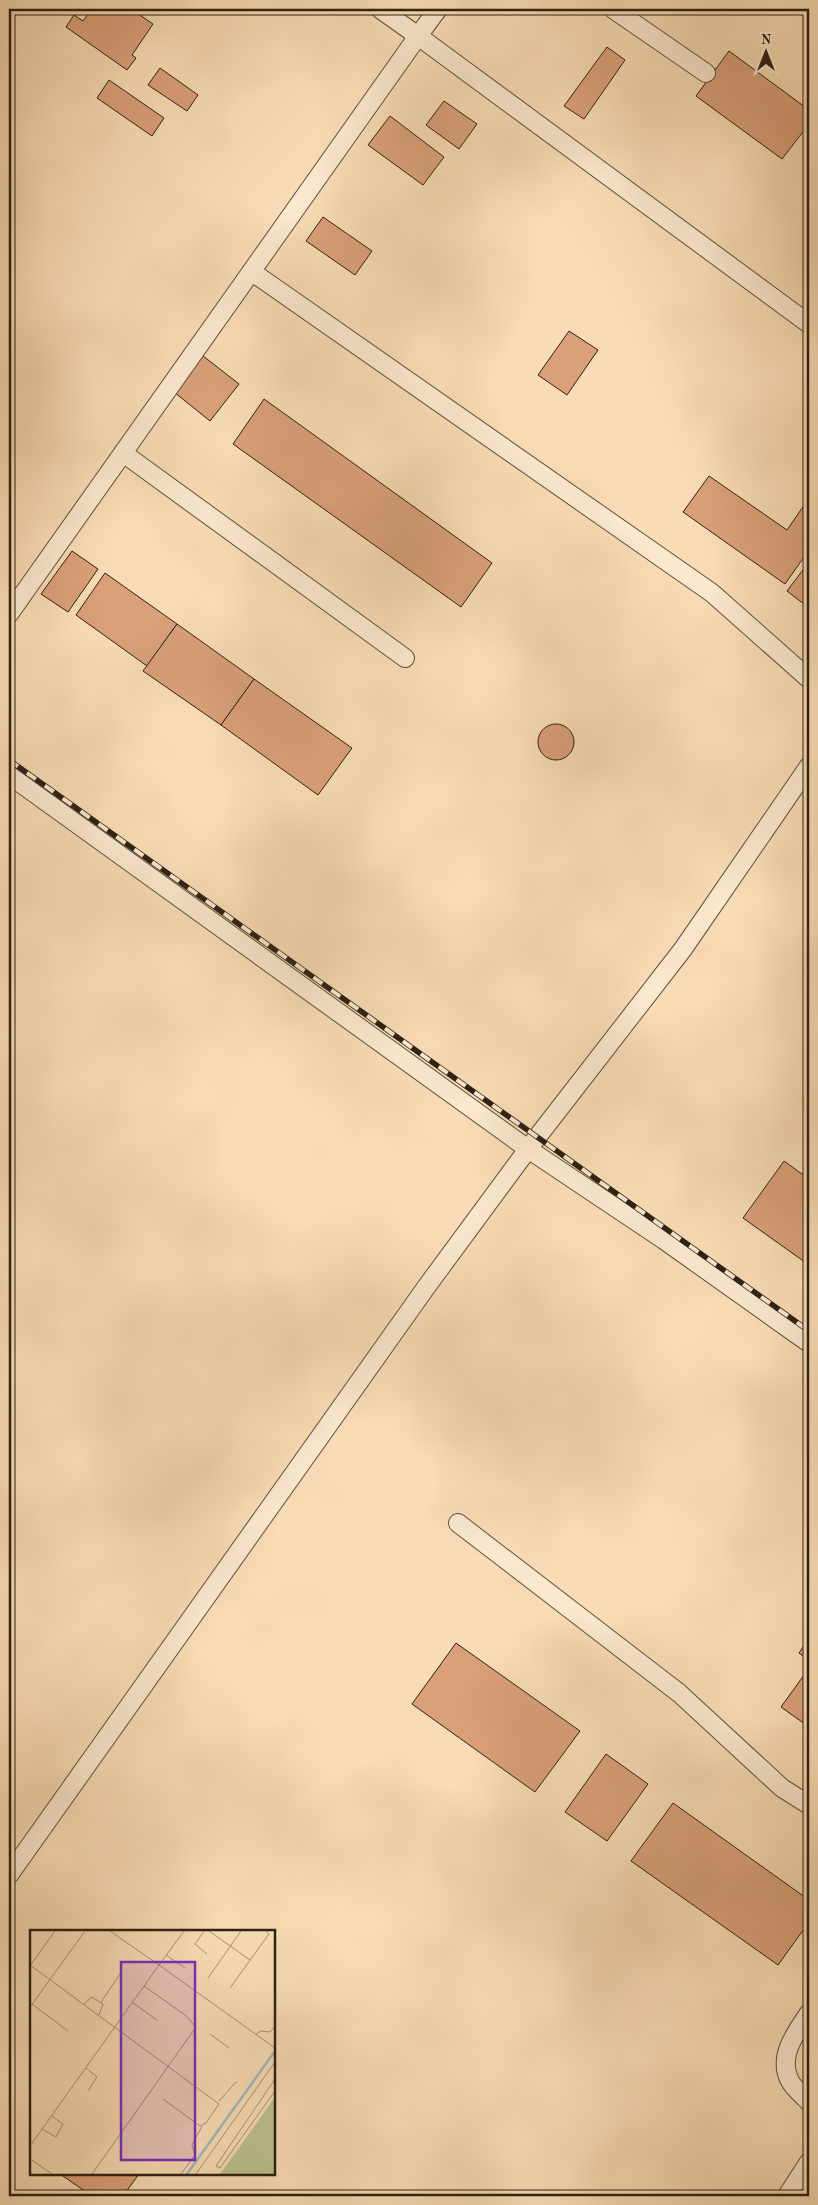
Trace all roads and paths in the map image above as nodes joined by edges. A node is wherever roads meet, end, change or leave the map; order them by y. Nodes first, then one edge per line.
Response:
1 (380, 9) edge
2 (438, 9) edge
3 (613, 9) edge
4 (418, 36) junction
5 (706, 73) dead end
6 (252, 272) junction
7 (809, 324) edge
8 (123, 453) junction
9 (9, 614) edge
10 (405, 658) dead end
11 (809, 679) edge
12 (809, 766) edge
13 (9, 776) edge
14 (528, 1149) junction
15 (809, 1343) edge
16 (458, 1523) dead end
17 (809, 1805) edge
18 (9, 1875) edge
19 (809, 2013) edge
20 (809, 2102) edge
21 (809, 2162) edge
22 (787, 2196) edge

1 - 4 lane
2 - 4 lane
3 - 5 lane
4 - 6 lane
4 - 7 lane
6 - 8 lane
6 - 11 lane
8 - 9 lane
8 - 10 lane
12 - 14 lane
13 - 14 lane
14 - 15 lane
14 - 18 lane
16 - 17 lane
19 - 20 lane
21 - 22 lane

